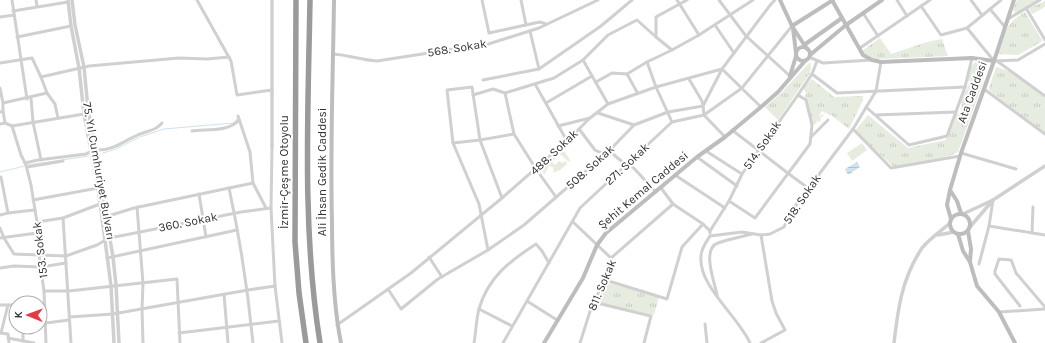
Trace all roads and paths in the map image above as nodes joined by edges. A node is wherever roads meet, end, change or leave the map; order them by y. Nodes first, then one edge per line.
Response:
1 (12, 0) edge
2 (36, 0) edge
3 (197, 0) edge
4 (272, 0) edge
5 (296, 0) edge
6 (310, 0) edge
7 (334, 0) edge
8 (482, 0) edge
9 (521, 0) edge
10 (598, 0) edge
11 (635, 0) edge
12 (677, 0) edge
13 (687, 0) edge
14 (719, 0) edge
15 (753, 0) edge
16 (775, 0) edge
17 (780, 0) edge
18 (832, 0) edge
19 (882, 0) edge
20 (897, 0) edge
21 (930, 0) edge
22 (970, 0) edge
23 (1001, 0) edge
24 (1014, 0) edge
25 (1040, 0) edge
26 (70, 1) edge
27 (631, 1) edge
28 (748, 1) edge
29 (679, 4) junction
30 (37, 6) junction
31 (921, 6) junction
32 (1026, 8) junction
33 (990, 9) junction
34 (14, 13) junction
35 (863, 13) junction
36 (730, 15) junction
37 (982, 15) junction
38 (907, 16) junction
39 (0, 17) edge
40 (842, 18) junction
41 (1008, 19) junction
42 (546, 24) junction
43 (526, 25) junction
44 (716, 25) junction
45 (846, 25) junction
46 (71, 26) junction
47 (792, 26) junction
48 (1005, 27) junction
49 (967, 28) junction
50 (530, 31) junction
51 (699, 35) junction
52 (746, 36) junction
53 (878, 36) junction
54 (17, 37) junction
55 (656, 37) junction
56 (1045, 40) edge
57 (1044, 46) edge
58 (805, 47) junction
59 (860, 48) junction
60 (672, 50) junction
61 (734, 53) junction
62 (333, 54) junction
63 (796, 54) junction
64 (809, 56) junction
65 (229, 57) junction
66 (768, 57) junction
67 (972, 58) junction
68 (20, 60) junction
69 (583, 60) junction
70 (872, 60) junction
71 (805, 61) junction
72 (817, 61) junction
73 (995, 61) junction
74 (647, 62) junction
75 (881, 62) junction
76 (0, 63) edge
77 (82, 68) junction
78 (539, 69) junction
79 (722, 69) junction
80 (627, 74) junction
81 (812, 74) junction
82 (592, 76) junction
83 (42, 77) junction
84 (789, 77) junction
85 (689, 79) junction
86 (483, 80) dead end
87 (596, 82) junction
88 (535, 84) junction
89 (656, 87) junction
90 (965, 87) junction
91 (0, 88) edge
92 (742, 88) junction
93 (984, 89) junction
94 (272, 90) junction
95 (637, 92) junction
96 (876, 92) junction
97 (505, 93) junction
98 (47, 94) junction
99 (473, 95) junction
100 (798, 95) junction
101 (1045, 96) edge
102 (31, 98) junction
103 (27, 99) junction
104 (3, 103) junction
105 (546, 103) junction
106 (608, 104) junction
107 (703, 106) junction
108 (761, 107) junction
109 (866, 108) junction
110 (1, 112) edge
111 (668, 112) junction
112 (956, 112) junction
113 (598, 113) junction
114 (84, 114) junction
115 (704, 115) junction
116 (875, 115) junction
117 (238, 116) dead end
118 (58, 118) junction
119 (590, 118) junction
120 (239, 120) junction
121 (828, 120) dead end
122 (33, 122) junction
123 (672, 122) junction
124 (162, 123) dead end
125 (0, 124) edge
126 (5, 124) junction
127 (634, 125) junction
128 (12, 126) junction
129 (558, 126) junction
130 (579, 129) junction
131 (853, 129) junction
132 (192, 130) dead end
133 (732, 130) junction
134 (514, 134) junction
135 (1045, 134) edge
136 (725, 137) junction
137 (811, 137) junction
138 (480, 140) junction
139 (567, 141) junction
140 (453, 143) junction
141 (272, 147) joint
142 (758, 150) junction
143 (706, 151) junction
144 (93, 152) junction
145 (607, 153) junction
146 (960, 155) junction
147 (697, 157) junction
148 (41, 160) junction
149 (63, 161) dead end
150 (25, 163) junction
151 (628, 164) junction
152 (1045, 166) edge
153 (27, 167) junction
154 (1016, 168) dead end
155 (536, 169) junction
156 (742, 174) junction
157 (788, 174) junction
158 (675, 175) junction
159 (1, 177) dead end
160 (253, 182) junction
161 (737, 186) junction
162 (98, 188) junction
163 (229, 188) junction
164 (661, 188) junction
165 (808, 188) junction
166 (950, 190) junction
167 (656, 192) junction
168 (199, 194) junction
169 (556, 197) junction
170 (502, 198) junction
171 (33, 200) junction
172 (993, 200) junction
173 (729, 201) junction
174 (100, 204) junction
175 (673, 204) junction
176 (137, 207) junction
177 (1033, 207) dead end
178 (266, 208) junction
179 (271, 208) junction
180 (725, 208) junction
181 (34, 210) junction
182 (8, 213) junction
183 (235, 213) junction
184 (962, 213) junction
185 (0, 215) edge
186 (481, 215) junction
187 (107, 216) junction
188 (63, 218) junction
189 (102, 218) junction
190 (204, 219) junction
191 (950, 221) junction
192 (36, 222) junction
193 (573, 222) junction
194 (703, 224) junction
195 (989, 226) junction
196 (0, 228) edge
197 (969, 229) junction
198 (237, 230) junction
199 (710, 231) junction
200 (139, 232) junction
201 (37, 233) junction
202 (956, 233) junction
203 (1032, 233) junction
204 (753, 234) junction
205 (761, 235) junction
206 (936, 235) junction
207 (710, 236) junction
208 (1045, 236) edge
209 (206, 237) junction
210 (2, 238) edge
211 (110, 238) junction
212 (105, 240) junction
213 (597, 244) junction
214 (488, 250) junction
215 (140, 251) junction
216 (39, 255) junction
217 (66, 256) junction
218 (113, 257) junction
219 (429, 257) junction
220 (107, 258) junction
221 (611, 258) junction
222 (970, 262) junction
223 (66, 263) junction
224 (549, 263) junction
225 (979, 264) dead end
226 (42, 267) junction
227 (0, 268) edge
228 (442, 277) junction
229 (602, 279) junction
230 (143, 284) junction
231 (116, 285) junction
232 (111, 286) junction
233 (275, 286) junction
234 (388, 289) junction
235 (248, 290) junction
236 (44, 291) junction
237 (69, 291) junction
238 (224, 294) junction
239 (44, 295) edge
240 (718, 297) junction
241 (527, 301) junction
242 (178, 302) junction
243 (593, 302) junction
244 (0, 305) edge
245 (8, 305) joint
246 (1020, 306) dead end
247 (1045, 308) edge
248 (142, 309) junction
249 (479, 309) junction
250 (999, 312) junction
251 (118, 313) junction
252 (113, 314) junction
253 (69, 319) junction
254 (557, 320) junction
255 (279, 321) junction
256 (48, 323) edge
257 (251, 324) junction
258 (705, 324) dead end
259 (337, 325) junction
260 (512, 326) junction
261 (227, 327) junction
262 (0, 333) edge
263 (179, 333) junction
264 (23, 335) edge
265 (8, 336) junction
266 (23, 341) junction
267 (9, 343) edge
268 (34, 343) edge
269 (71, 343) edge
270 (114, 343) edge
271 (119, 343) edge
272 (143, 343) edge
273 (180, 343) edge
274 (228, 343) edge
275 (253, 343) edge
276 (282, 343) edge
277 (306, 343) edge
278 (320, 343) edge
279 (341, 343) edge
280 (474, 343) edge
281 (503, 343) edge
282 (544, 343) edge
283 (580, 343) edge
284 (644, 343) edge
285 (707, 343) edge
286 (750, 343) edge
287 (761, 343) edge
288 (894, 343) edge
289 (1015, 343) edge

1 - 34 street
2 - 30 street
3 - 65 street
4 - 94 street
5 - 277 highway, İzmir-Çeşme Otoyolu
6 - 278 highway, İzmir-Çeşme Otoyolu
7 - 62 main road, Ali İhsan Gedik Caddesi
8 - 43 street
9 - 43 street
10 - 42 street, 568. Sokak
11 - 27 street
12 - 29 street
13 - 29 street
14 - 36 street
15 - 28 street
16 - 52 street
17 - 47 main road
18 - 40 main road
18 - 47 main road
19 - 35 main road
20 - 38 street
21 - 31 street
22 - 37 street
23 - 33 street
24 - 41 main road, Ata Caddesi
25 - 32 street
26 - 30 street
26 - 46 street, 75. Yıl Cumhuriyet Bulvarı
26 - 77 street, 75. Yıl Cumhuriyet Bulvarı
27 - 78 street
28 - 36 street
29 - 51 street
29 - 55 street
30 - 34 street
31 - 38 street
31 - 49 street
32 - 41 street
32 - 56 street
33 - 37 street
33 - 48 street
34 - 39 street
34 - 54 street
35 - 45 main road
35 - 53 street
36 - 44 street
36 - 52 street
37 - 49 street
38 - 53 street
40 - 45 main road
40 - 58 main road
41 - 48 main road, Ata Caddesi
42 - 43 street
42 - 50 street, 568. Sokak
44 - 51 street
44 - 61 street
45 - 59 main road
45 - 64 main road
46 - 54 street
46 - 77 street, 75. Yıl Cumhuriyet Bulvarı
47 - 58 main road
47 - 63 main road
47 - 66 street
48 - 73 main road, Ata Caddesi
49 - 73 street
50 - 62 street, 568. Sokak
50 - 78 street
51 - 60 street
52 - 61 street
52 - 66 street
53 - 59 street
54 - 68 street
55 - 60 street
55 - 69 street
57 - 73 street
58 - 63 main road
58 - 64 main road
59 - 70 main road
60 - 74 street
61 - 79 street
62 - 259 main road, Ali İhsan Gedik Caddesi
63 - 71 main road
63 - 84 main road
64 - 71 main road
64 - 72 street
65 - 77 street
65 - 94 street
66 - 84 street
66 - 92 street
67 - 73 main road
67 - 75 main road
67 - 90 street
68 - 76 street
68 - 83 street
68 - 103 street
69 - 82 street
69 - 88 street
70 - 72 street
70 - 75 main road
71 - 84 main road, Şehit Kemal Caddesi
72 - 81 street, 514. Sokak
73 - 93 main road, Ata Caddesi
73 - 101 street
74 - 80 street
74 - 89 street
75 - 96 street, 518. Sokak
77 - 83 street
77 - 114 street, 75. Yıl Cumhuriyet Bulvarı
77 - 144 street, 75. Yıl Cumhuriyet Bulvarı
78 - 86 street
79 - 85 street, 488. Sokak
79 - 92 street
79 - 107 street
80 - 87 street
80 - 95 street
81 - 96 street
81 - 100 street, 514. Sokak
82 - 87 street
82 - 105 street
83 - 98 street
84 - 108 main road, Şehit Kemal Caddesi
85 - 89 street, 488. Sokak
85 - 107 street
87 - 106 street
88 - 97 street
88 - 105 street
89 - 95 street, 488. Sokak
89 - 111 street
90 - 96 street
90 - 112 street
91 - 104 street
92 - 108 street
92 - 115 street
93 - 135 street
93 - 146 main road, Ata Caddesi
94 - 141 street
95 - 106 street, 488. Sokak
96 - 109 street, 518. Sokak
97 - 99 street
97 - 134 street
98 - 102 street
98 - 118 street
99 - 138 street
99 - 140 street
100 - 137 street
100 - 142 street, 514. Sokak
102 - 103 street
102 - 122 street
103 - 104 street
104 - 110 street
105 - 129 street
106 - 113 street, 488. Sokak
107 - 111 street, 508. Sokak
107 - 115 street
108 - 133 main road, Şehit Kemal Caddesi
109 - 116 street
109 - 131 street, 518. Sokak
110 - 126 street
111 - 123 street
111 - 127 street, 508. Sokak
112 - 116 street
112 - 116 street
113 - 119 street, 488. Sokak
113 - 127 street
114 - 118 street
114 - 144 street, 75. Yıl Cumhuriyet Bulvarı
115 - 123 street
115 - 136 street
117 - 120 street
118 - 122 street
119 - 129 street
119 - 130 street, 488. Sokak
120 - 132 street
120 - 160 street
121 - 137 street
122 - 128 street
122 - 148 street
123 - 151 street, 271. Sokak
124 - 144 street
125 - 126 street
126 - 128 street
127 - 145 street, 508. Sokak
128 - 150 street, 153. Sokak
129 - 139 street
130 - 139 street, 488. Sokak
130 - 145 street
131 - 146 street
131 - 165 street, 518. Sokak
133 - 136 main road, Şehit Kemal Caddesi
133 - 142 street
134 - 138 street
134 - 155 street
136 - 143 main road, Şehit Kemal Caddesi
137 - 157 street
138 - 140 street
138 - 170 street
139 - 155 street, 488. Sokak
140 - 186 street
141 - 179 street
142 - 156 street, 514. Sokak
142 - 157 street
143 - 147 main road, Şehit Kemal Caddesi
143 - 156 street
144 - 148 street
144 - 162 street, 75. Yıl Cumhuriyet Bulvarı
144 - 187 street, 75. Yıl Cumhuriyet Bulvarı
145 - 151 street
145 - 169 street, 508. Sokak
146 - 154 street
146 - 166 main road, Ata Caddesi
147 - 158 main road, Şehit Kemal Caddesi
147 - 161 street
148 - 150 street
149 - 153 street
150 - 153 street, 153. Sokak
151 - 167 street
151 - 193 street, 271. Sokak
152 - 172 street
153 - 171 street, 153. Sokak
155 - 169 street
155 - 170 street, 488. Sokak
156 - 161 street, 514. Sokak
157 - 165 street
157 - 173 street
158 - 164 main road, Şehit Kemal Caddesi
158 - 180 street
159 - 182 street
160 - 163 street
160 - 178 street
161 - 173 street, 514. Sokak
162 - 171 street
162 - 174 street, 75. Yıl Cumhuriyet Bulvarı
163 - 168 street
163 - 183 street
164 - 167 main road, Şehit Kemal Caddesi
164 - 175 street
165 - 205 street, 518. Sokak
166 - 184 main road, Ata Caddesi
166 - 191 main road, Ata Caddesi
167 - 213 main road, Şehit Kemal Caddesi
168 - 176 street
168 - 190 street
169 - 214 street, 508. Sokak
170 - 186 street, 488. Sokak
171 - 181 street, 153. Sokak
172 - 184 street
172 - 195 street
172 - 197 street
173 - 180 street, 514. Sokak
174 - 188 street
174 - 189 street, 75. Yıl Cumhuriyet Bulvarı
175 - 194 street
175 - 221 street, 811. Sokak
176 - 187 street
176 - 200 street
177 - 203 street
178 - 179 street, 360. Sokak
178 - 183 street, 360. Sokak
179 - 233 street
180 - 199 street, 514. Sokak
181 - 182 street
181 - 192 street, 153. Sokak
182 - 185 street
183 - 190 street, 360. Sokak
183 - 198 street
184 - 191 main road
184 - 197 main road, Ata Caddesi
186 - 214 street
186 - 219 street, 488. Sokak
187 - 189 street
187 - 211 street, 75. Yıl Cumhuriyet Bulvarı
188 - 192 street
188 - 217 street
189 - 212 street, 75. Yıl Cumhuriyet Bulvarı
190 - 200 street, 360. Sokak
190 - 209 street
191 - 202 main road, Ata Caddesi
191 - 206 street
192 - 201 street, 153. Sokak
193 - 213 street
193 - 224 street, 271. Sokak
194 - 199 street
194 - 229 street
195 - 203 street
195 - 225 street
196 - 210 street
197 - 202 main road
197 - 222 main road, Ata Caddesi
198 - 209 street
198 - 235 street
199 - 207 street
200 - 211 street, 360. Sokak
200 - 215 street
201 - 210 street
201 - 216 street, 153. Sokak
202 - 206 street
202 - 222 main road, Ata Caddesi
203 - 208 street
204 - 205 street, 518. Sokak
204 - 207 street, 518. Sokak
204 - 240 street
205 - 287 street
206 - 288 street
207 - 240 street
209 - 215 street
210 - 216 street
211 - 212 street, 360. Sokak
211 - 218 street, 75. Yıl Cumhuriyet Bulvarı
212 - 217 street, 360. Sokak
212 - 220 street, 75. Yıl Cumhuriyet Bulvarı
213 - 221 street
213 - 254 main road, Şehit Kemal Caddesi
214 - 228 street, 508. Sokak
215 - 218 street
215 - 230 street
216 - 217 street
216 - 226 street, 153. Sokak
217 - 223 street
218 - 220 street
218 - 231 street, 75. Yıl Cumhuriyet Bulvarı
219 - 228 street
219 - 234 street, 488. Sokak
220 - 232 street, 75. Yıl Cumhuriyet Bulvarı
221 - 229 street, 811. Sokak
222 - 250 main road, Ata Caddesi
223 - 226 street
223 - 237 street
224 - 241 street, 271. Sokak
224 - 249 street
226 - 227 street
226 - 236 street, 153. Sokak
228 - 234 street, 508. Sokak
229 - 243 street, 811. Sokak
230 - 231 street
230 - 242 street
230 - 248 street
231 - 232 street
231 - 251 street, 75. Yıl Cumhuriyet Bulvarı
232 - 237 street
232 - 252 street, 75. Yıl Cumhuriyet Bulvarı
233 - 235 street
233 - 255 street
234 - 259 street, 488. Sokak
235 - 238 street
235 - 257 street
236 - 237 street
236 - 239 street, 153. Sokak
237 - 253 street
238 - 242 street
238 - 261 street
240 - 286 street
241 - 254 street
241 - 260 street, 271. Sokak
242 - 248 street
242 - 263 street
243 - 283 street, 811. Sokak
243 - 284 street
244 - 245 street
245 - 262 street
246 - 247 street
247 - 250 street
248 - 251 street
248 - 272 street
249 - 260 street
249 - 280 street
250 - 289 main road, Ata Caddesi
251 - 252 street
251 - 271 street, 75. Yıl Cumhuriyet Bulvarı
252 - 253 street
252 - 270 street, 75. Yıl Cumhuriyet Bulvarı
253 - 256 street
253 - 269 street
254 - 282 main road, Şehit Kemal Caddesi
255 - 257 street
255 - 276 street
257 - 261 street
257 - 275 street
258 - 285 street
259 - 279 main road, Ali İhsan Gedik Caddesi
260 - 281 street, 271. Sokak
261 - 263 street
261 - 274 street
262 - 265 street
263 - 273 street
264 - 266 street
265 - 266 street
265 - 267 street
266 - 268 street

